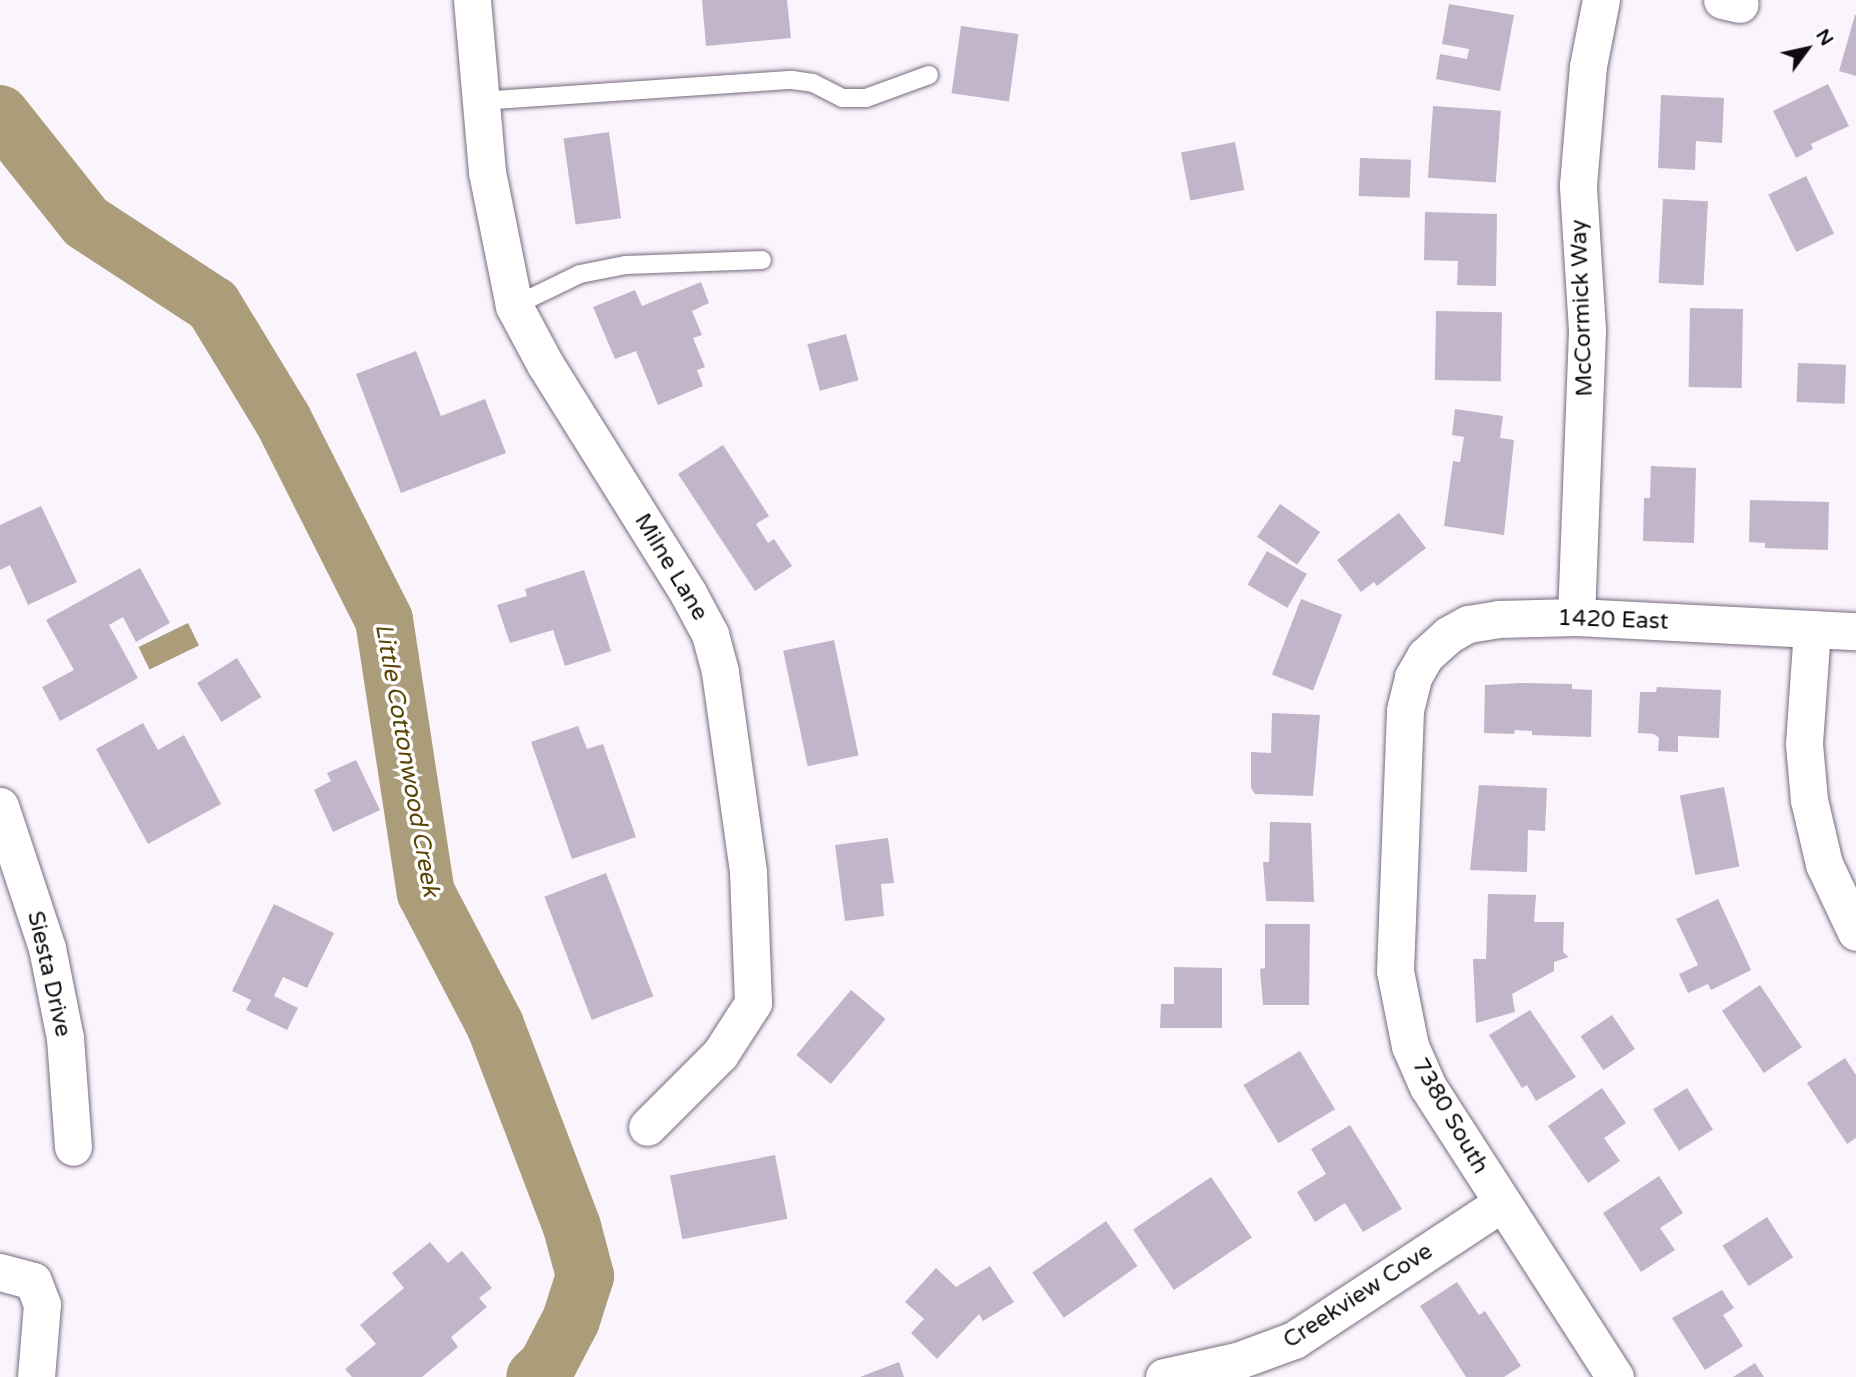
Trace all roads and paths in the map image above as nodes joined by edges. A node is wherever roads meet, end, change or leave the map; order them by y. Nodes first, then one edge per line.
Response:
1 (472, 0) edge
2 (1601, 0) edge
3 (929, 75) dead end
4 (480, 101) junction
5 (762, 260) dead end
6 (514, 306) junction
7 (1576, 617) junction
8 (1812, 629) junction
9 (1856, 631) edge
10 (1424, 656) joint
11 (0, 807) edge
12 (10, 859) edge
13 (1856, 932) edge
14 (647, 1126) dead end
15 (73, 1147) dead end
16 (1502, 1203) junction
17 (17, 1277) edge
18 (36, 1377) edge
19 (1164, 1377) edge
20 (1615, 1377) edge

1 - 4 street, Milne Lane
2 - 7 street, McCormick Way
3 - 4 lane
4 - 6 street, Milne Lane
5 - 6 lane
6 - 14 street, Milne Lane
7 - 8 street, 1420 East
7 - 10 street, 1420 East
8 - 9 street, 1420 East
8 - 13 street
10 - 16 street, 7380 South
11 - 12 street, Siesta Drive
12 - 15 street, Siesta Drive
16 - 19 street, Creekview Cove
16 - 20 street, 7380 South
17 - 18 street

